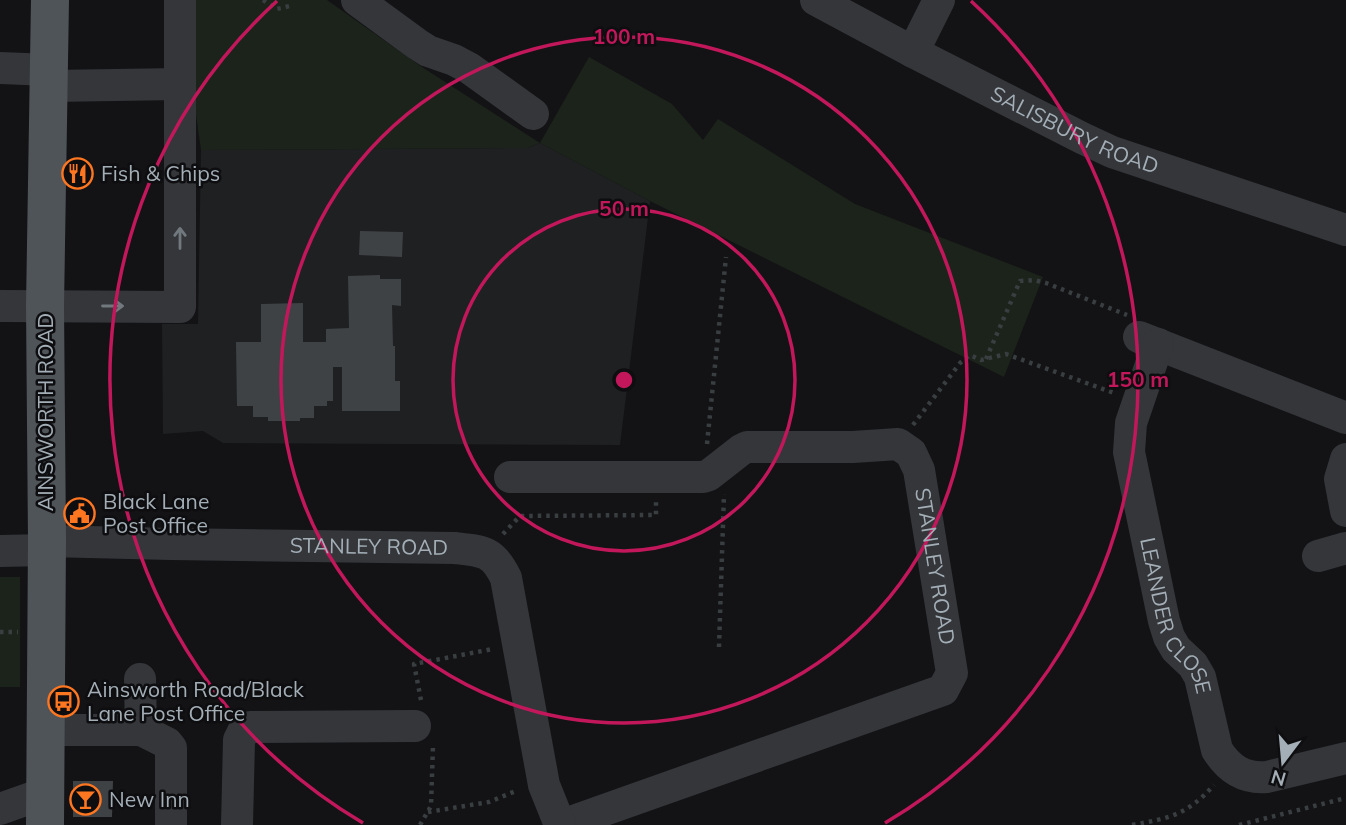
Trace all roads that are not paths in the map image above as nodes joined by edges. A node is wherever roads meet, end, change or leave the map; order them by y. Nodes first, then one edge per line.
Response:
1 (50, 0) edge
2 (180, 0) edge
3 (357, 0) edge
4 (816, 0) edge
5 (939, 0) edge
6 (913, 52) junction
7 (0, 68) edge
8 (50, 78) junction
9 (180, 84) junction
10 (521, 95) dead end
11 (1346, 230) edge
12 (0, 306) edge
13 (45, 306) junction
14 (1346, 418) edge
15 (1346, 459) edge
16 (510, 477) dead end
17 (1346, 511) edge
18 (47, 546) junction
19 (0, 551) edge
20 (140, 679) dead end
21 (420, 726) road end
22 (45, 730) junction
23 (141, 730) junction
24 (1346, 758) edge
25 (0, 809) edge
26 (45, 809) edge
27 (171, 825) edge
28 (237, 825) edge
29 (561, 825) edge

1 - 8 main road, AINSWORTH ROAD
2 - 9 street
3 - 10 street
4 - 6 street, SALISBURY ROAD
5 - 6 street
6 - 11 street, SALISBURY ROAD
7 - 8 street
8 - 9 street
8 - 13 main road, AINSWORTH ROAD
13 -> 9 street
12 - 13 street
13 - 18 main road, AINSWORTH ROAD
14 - 24 street, LEANDER CLOSE
15 - 17 street
16 - 29 street, STANLEY ROAD
18 - 19 street, STANLEY ROAD
18 - 22 main road, AINSWORTH ROAD
18 - 29 street, STANLEY ROAD
20 - 23 street
21 - 28 street
22 - 23 street
22 - 26 main road, AINSWORTH ROAD
23 - 27 street
25 - 26 street

